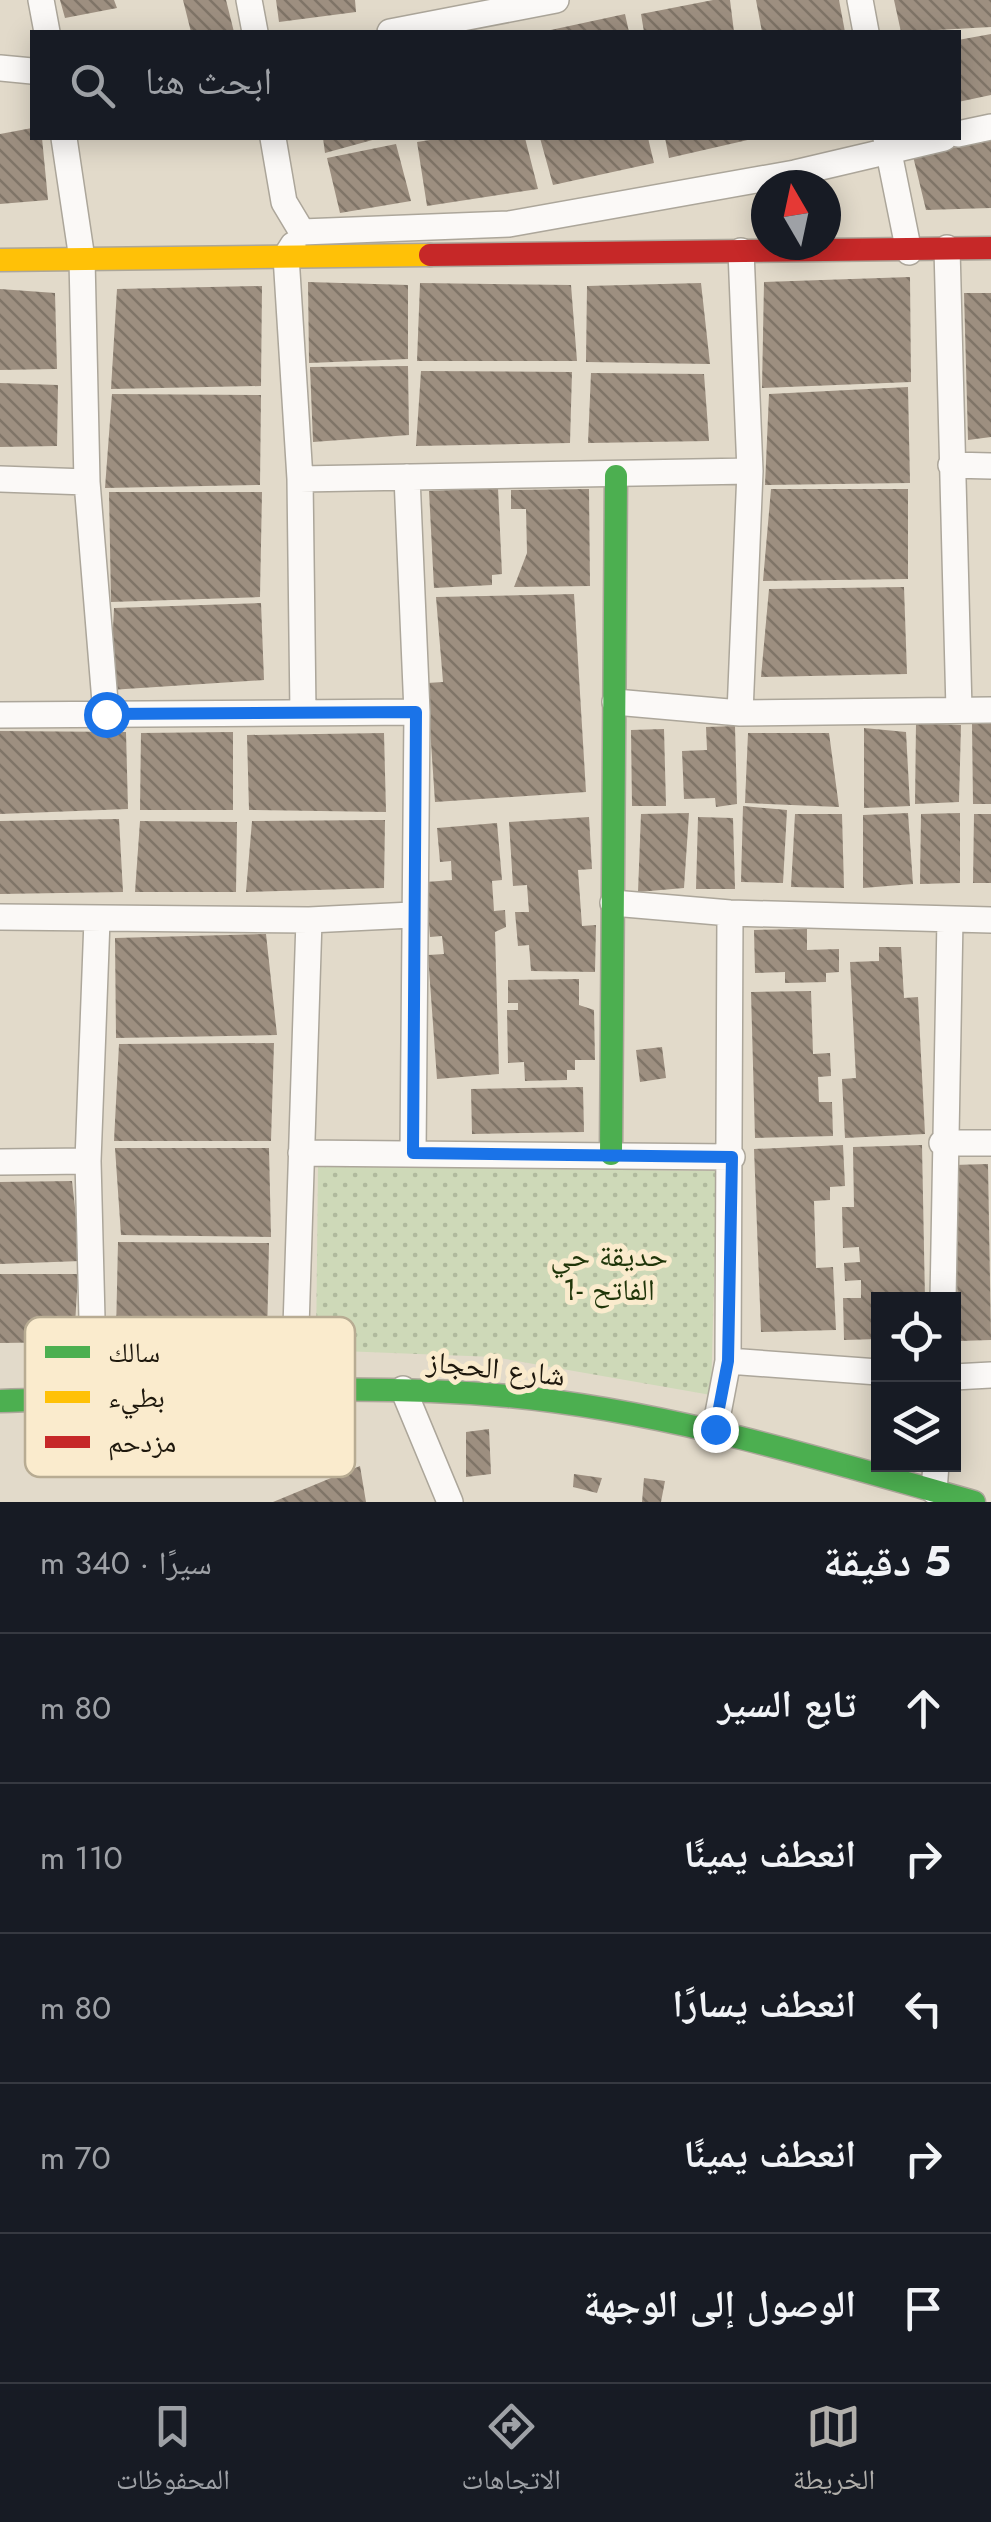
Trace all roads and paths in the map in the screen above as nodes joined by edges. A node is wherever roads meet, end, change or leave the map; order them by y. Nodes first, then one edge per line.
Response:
1 (41, 0) edge
2 (250, 0) edge
3 (556, 0) edge
4 (860, 0) edge
5 (47, 30) edge
6 (254, 30) edge
7 (400, 30) edge
8 (866, 30) edge
9 (0, 68) edge
10 (30, 71) edge
11 (991, 127) edge
12 (961, 133) edge
13 (64, 140) edge
14 (273, 140) edge
15 (925, 140) edge
16 (888, 144) edge
17 (302, 232) junction
18 (947, 248) junction
19 (991, 248) edge
20 (742, 251) junction
21 (909, 252) junction
22 (286, 256) junction
23 (82, 259) junction
24 (0, 260) edge
25 (950, 465) junction
26 (991, 466) edge
27 (750, 471) junction
28 (616, 476) junction
29 (407, 478) junction
30 (0, 479) edge
31 (300, 479) junction
32 (87, 482) junction
33 (615, 702) junction
34 (959, 710) junction
35 (991, 710) edge
36 (416, 712) junction
37 (303, 713) junction
38 (740, 713) junction
39 (106, 714) junction
40 (0, 715) edge
41 (614, 902) junction
42 (730, 913) junction
43 (412, 915) junction
44 (0, 917) edge
45 (950, 919) junction
46 (97, 920) junction
47 (310, 920) junction
48 (991, 920) edge
49 (942, 1143) junction
50 (991, 1144) edge
51 (301, 1153) junction
52 (413, 1153) junction
53 (610, 1154) junction
54 (732, 1157) junction
55 (88, 1161) junction
56 (0, 1162) edge
57 (943, 1292) edge
58 (92, 1317) edge
59 (296, 1317) edge
60 (728, 1361) junction
61 (871, 1371) edge
62 (991, 1375) edge
63 (961, 1377) edge
64 (355, 1389) edge
65 (403, 1389) junction
66 (25, 1399) edge
67 (0, 1400) edge
68 (715, 1429) junction
69 (935, 1472) edge
70 (934, 1491) junction
71 (450, 1502) edge
72 (974, 1502) edge

1 - 5 street
2 - 6 street
3 - 7 street
4 - 8 street
9 - 10 street
11 - 12 street
13 - 23 street
14 - 17 street
15 - 16 street
16 - 17 street
16 - 21 street
17 - 22 street
18 - 19 street
18 - 21 street
18 - 25 street
20 - 21 street
20 - 22 street
20 - 27 street
22 - 23 street
22 - 31 street
23 - 24 street
23 - 32 street
25 - 26 street
25 - 34 street
27 - 28 street
27 - 38 street
28 - 29 street
28 - 33 street
29 - 31 street
29 - 36 street
30 - 32 street
31 - 37 street
32 - 39 street
33 - 38 street
33 - 41 street
34 - 35 street
34 - 38 street
36 - 37 street
36 - 43 street
37 - 39 street
39 - 40 street
41 - 42 street
41 - 53 street
42 - 45 street
42 - 54 street
43 - 47 street
43 - 52 street
44 - 46 street
45 - 48 street
45 - 49 street
46 - 47 street
46 - 55 street
47 - 51 street
49 - 50 street
49 - 57 street
51 - 52 street
51 - 59 street
52 - 53 street
53 - 54 street
54 - 60 street
55 - 56 street
55 - 58 street
60 - 61 street
60 - 68 street
62 - 63 street
64 - 65 street, شارع الحجاز
65 - 68 street, شارع الحجاز
65 - 71 street
66 - 67 street, شارع الحجاز
68 - 70 street, شارع الحجاز
69 - 70 street
70 - 72 street, شارع الحجاز

